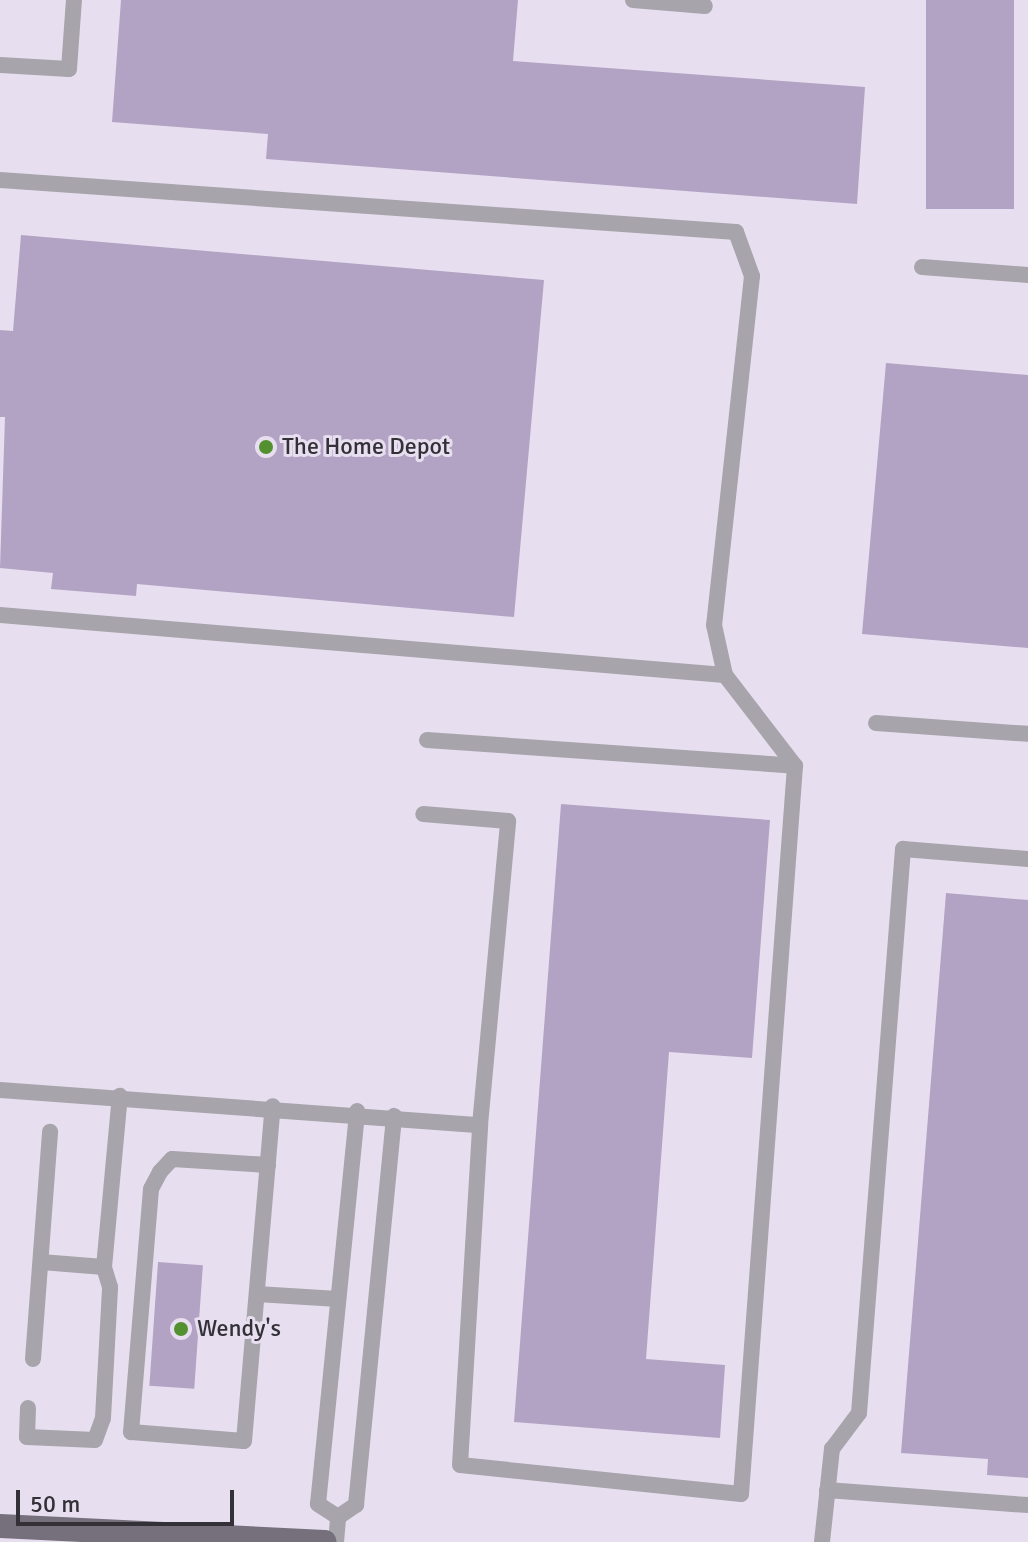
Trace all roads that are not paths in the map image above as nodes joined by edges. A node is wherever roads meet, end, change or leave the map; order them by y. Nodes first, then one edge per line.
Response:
1 (74, 0) edge
2 (633, 0) edge
3 (705, 6) dead end
4 (0, 65) edge
5 (0, 180) edge
6 (922, 267) dead end
7 (1028, 275) edge
8 (0, 615) edge
9 (725, 675) junction
10 (876, 723) dead end
11 (1028, 734) edge
12 (427, 740) dead end
13 (795, 766) junction
14 (423, 814) dead end
15 (1028, 859) edge
16 (0, 1090) edge
17 (120, 1096) junction
18 (273, 1106) junction
19 (357, 1111) junction
20 (394, 1116) junction
21 (480, 1125) junction
22 (50, 1132) dead end
23 (268, 1165) junction
24 (41, 1262) junction
25 (104, 1267) junction
26 (257, 1294) junction
27 (338, 1299) junction
28 (33, 1359) dead end
29 (28, 1408) dead end
30 (827, 1490) junction
31 (1028, 1505) edge
32 (338, 1517) junction
33 (0, 1526) edge
34 (325, 1542) edge
35 (336, 1542) edge
36 (822, 1542) edge

1 - 4 lane
2 - 3 lane
5 - 9 lane
6 - 7 lane
8 - 9 lane
9 - 13 lane
10 - 11 lane
12 - 13 lane
13 - 21 lane
14 - 21 lane
15 - 30 lane
16 - 17 lane
17 - 18 lane
17 - 25 lane
18 - 19 lane
18 - 23 lane
19 - 20 lane
19 - 27 lane
20 - 21 lane
20 - 32 lane
22 - 24 lane
23 - 26 lane
23 - 26 lane
24 - 25 lane
24 - 28 lane
25 - 29 lane
26 - 27 lane
27 - 32 lane
30 - 31 lane
30 - 36 lane
32 - 35 lane
33 - 34 main road

